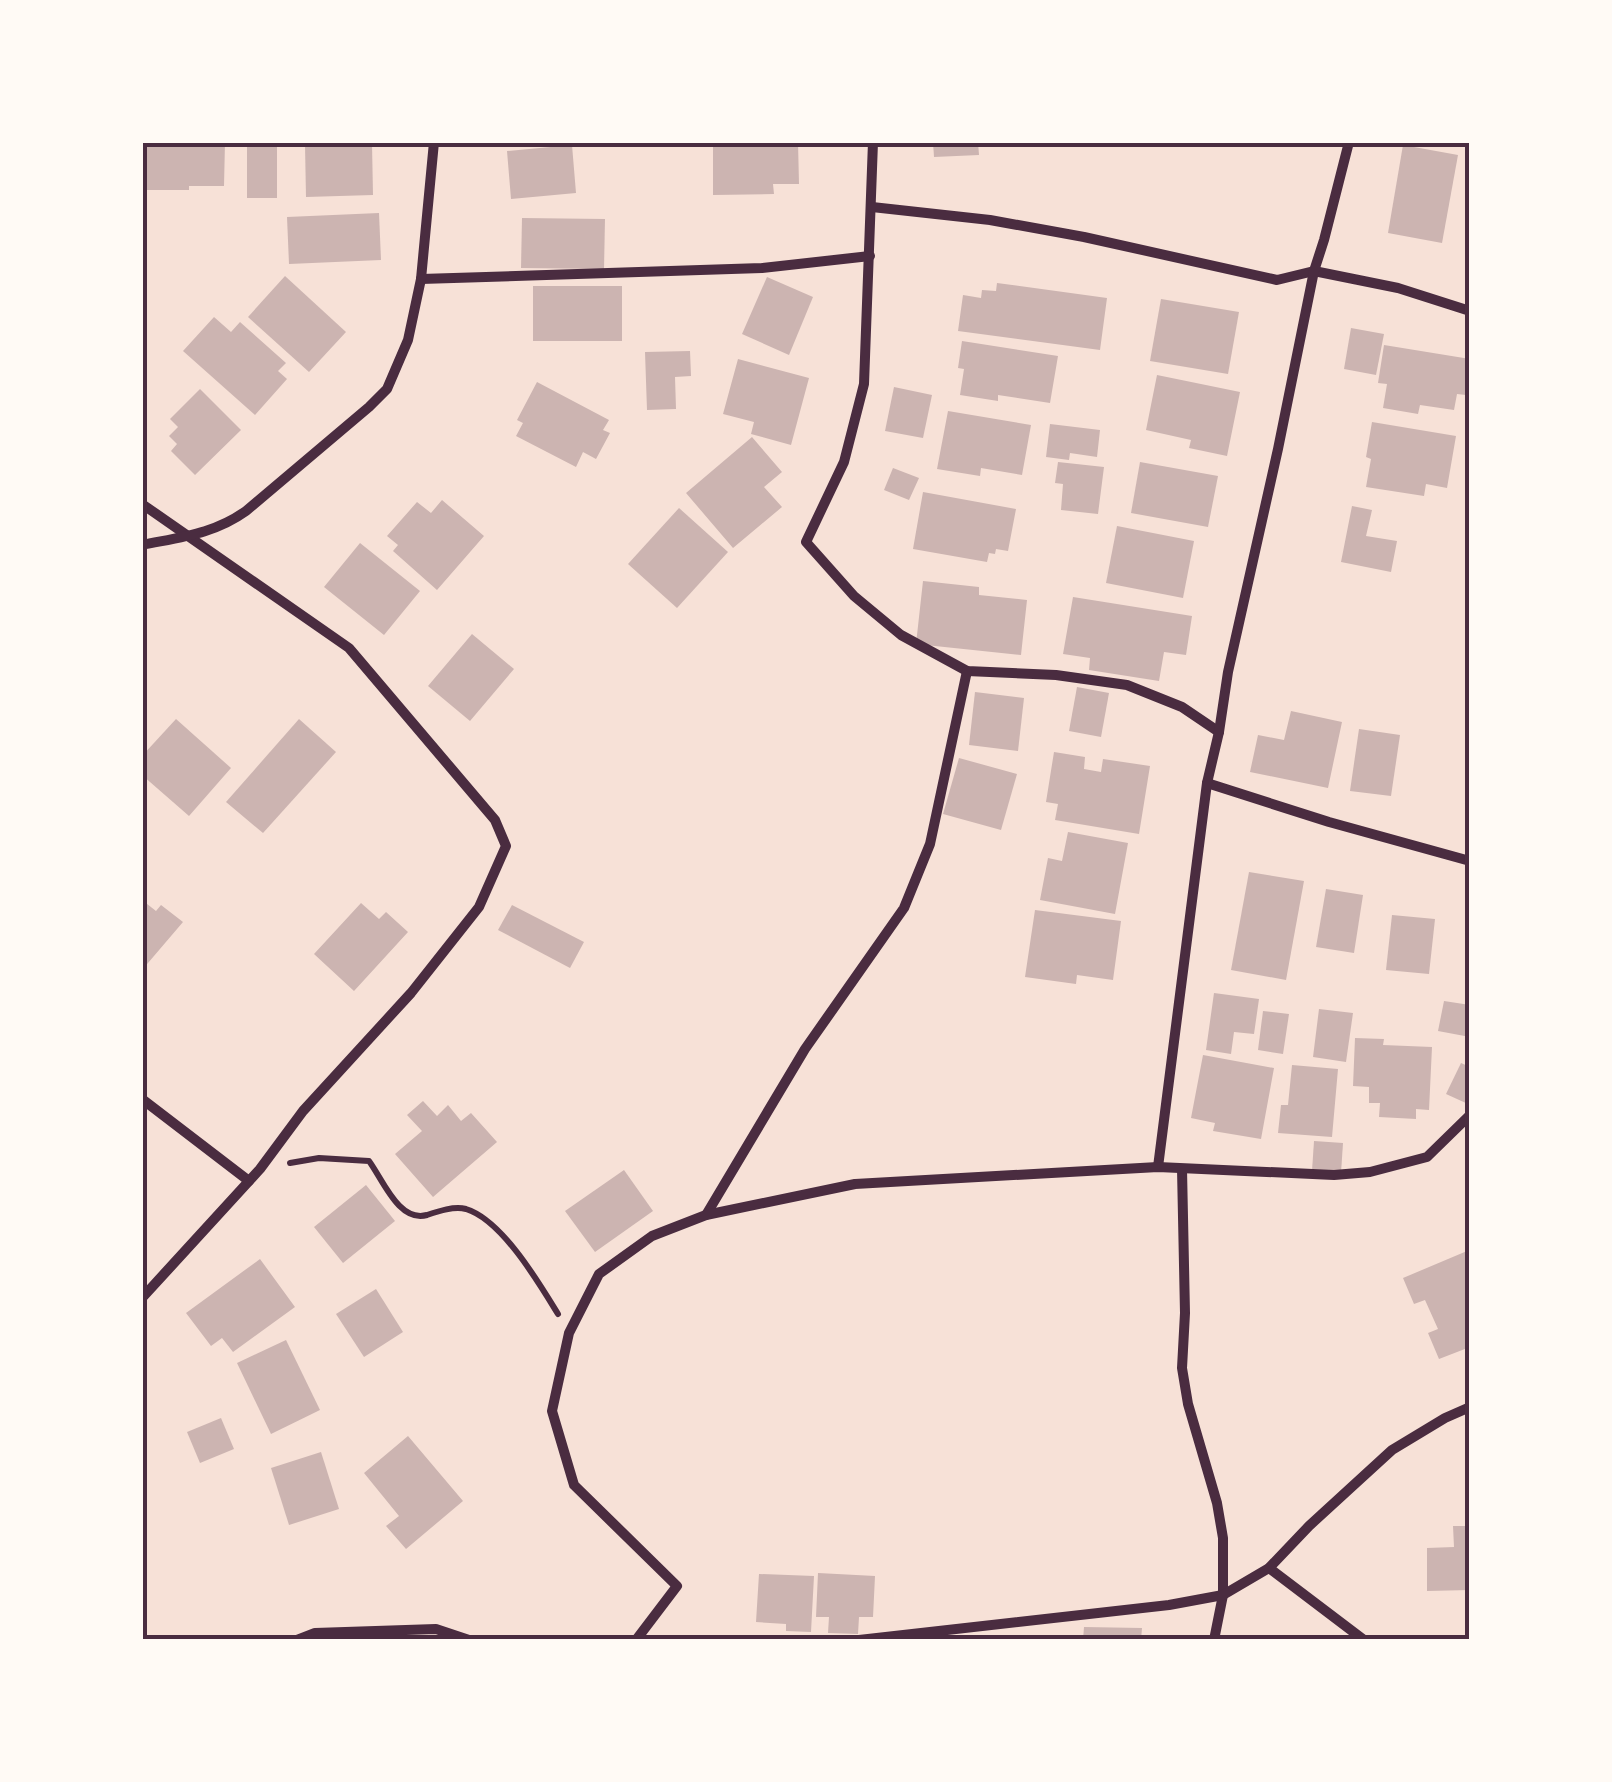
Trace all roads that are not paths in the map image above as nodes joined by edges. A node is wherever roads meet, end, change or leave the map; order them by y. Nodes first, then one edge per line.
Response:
1 (434, 142) edge
2 (873, 142) edge
3 (1349, 142) edge
4 (872, 207) junction
5 (870, 256) junction
6 (1314, 271) junction
7 (420, 279) junction
8 (1470, 310) edge
9 (142, 504) edge
10 (186, 536) junction
11 (142, 544) edge
12 (968, 671) junction
13 (1219, 732) junction
14 (1207, 782) junction
15 (1470, 861) edge
16 (142, 1099) edge
17 (1470, 1114) edge
18 (1158, 1168) junction
19 (1182, 1168) junction
20 (249, 1181) junction
21 (706, 1214) junction
22 (142, 1298) edge
23 (1470, 1407) edge
24 (1269, 1568) junction
25 (1223, 1595) junction
26 (297, 1640) edge
27 (469, 1640) edge
28 (636, 1640) edge
29 (860, 1640) edge
30 (1214, 1640) edge
31 (1364, 1640) edge

1 - 7 street
2 - 4 street
3 - 6 street
4 - 5 street
4 - 6 street
5 - 7 street
5 - 12 street
6 - 8 street
6 - 13 street
7 - 10 street
9 - 10 street
10 - 11 street
10 - 20 street
12 - 13 street
12 - 21 street
13 - 14 street
14 - 15 street
14 - 18 street
16 - 20 street
17 - 19 street
18 - 19 street
18 - 21 street
19 - 25 street
20 - 22 street
21 - 28 street
23 - 24 street
24 - 25 street
24 - 31 street
25 - 29 street
25 - 30 street
26 - 27 street

